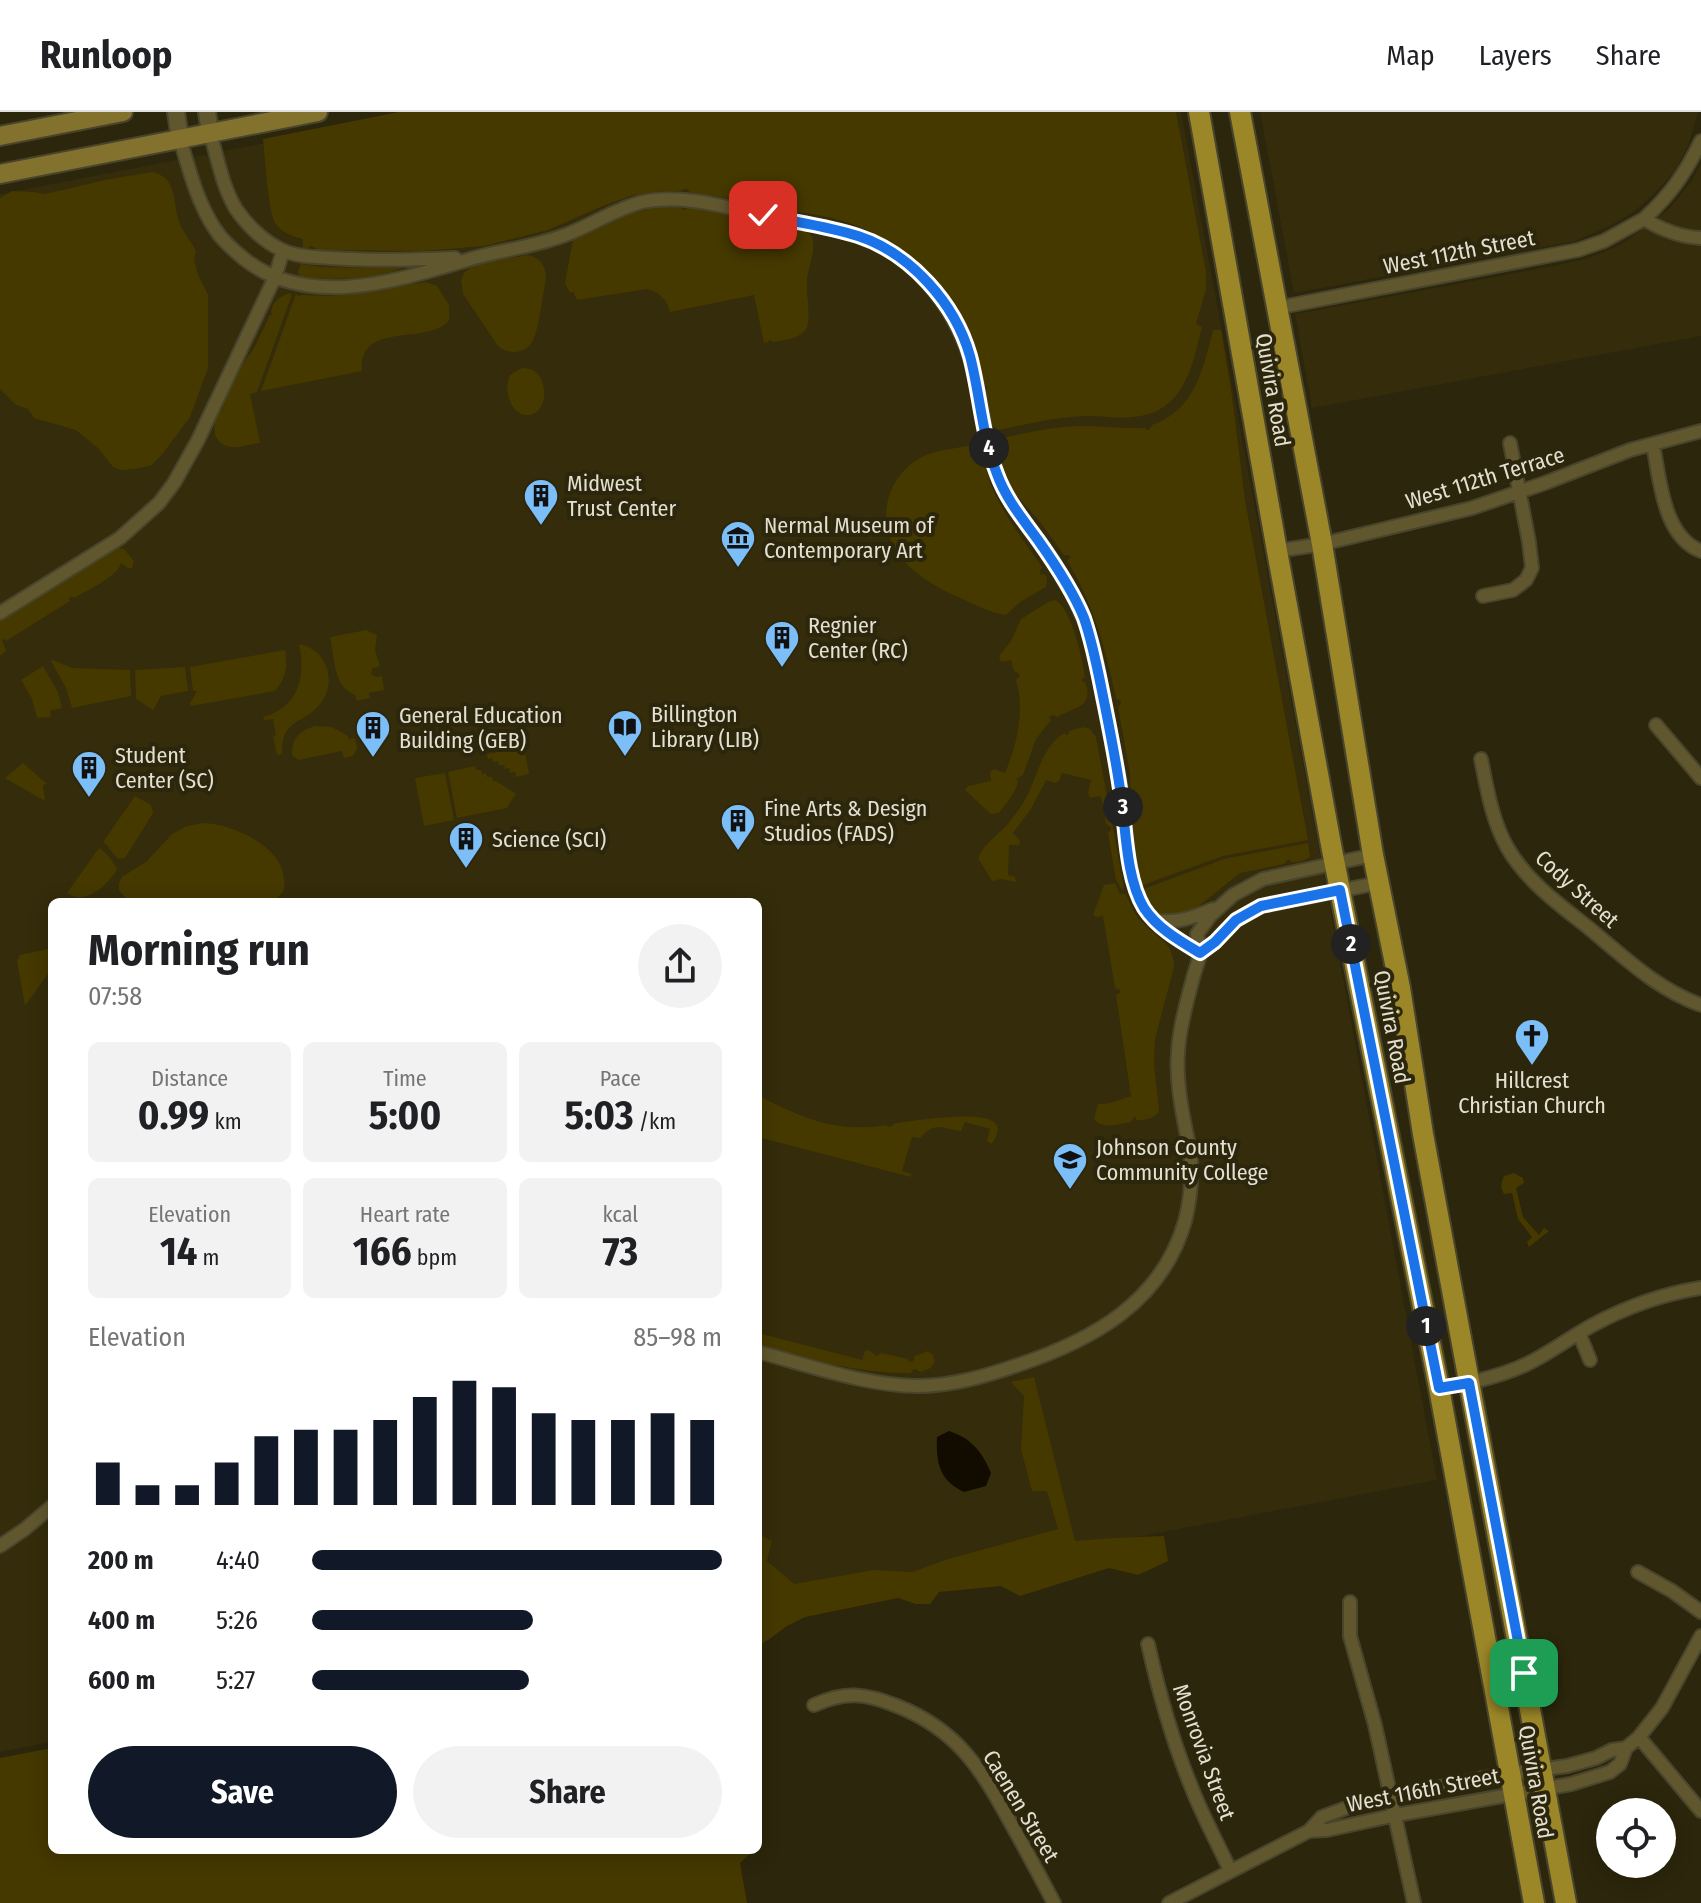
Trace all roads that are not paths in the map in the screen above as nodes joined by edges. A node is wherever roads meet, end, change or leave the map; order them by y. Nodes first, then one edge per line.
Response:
1 (123, 112) edge
2 (176, 112) edge
3 (207, 112) edge
4 (318, 112) edge
5 (1199, 112) edge
6 (1240, 112) edge
7 (210, 133) junction
8 (0, 136) edge
9 (180, 139) junction
10 (1701, 141) edge
11 (0, 174) edge
12 (1644, 219) junction
13 (1701, 238) edge
14 (283, 251) junction
15 (474, 258) junction
16 (275, 277) junction
17 (1276, 308) junction
18 (1701, 431) edge
19 (1510, 443) dead end
20 (1653, 445) junction
21 (1520, 493) junction
22 (1322, 544) junction
23 (1277, 551) junction
24 (1701, 551) edge
25 (1483, 596) dead end
26 (1, 612) edge
27 (1656, 725) dead end
28 (1481, 759) dead end
29 (1701, 778) edge
30 (1373, 855) junction
31 (1335, 863) junction
32 (1379, 883) junction
33 (1340, 890) junction
34 (1221, 906) junction
35 (1155, 921) junction
36 (1200, 953) junction
37 (1701, 1005) edge
38 (1701, 1288) edge
39 (1579, 1333) junction
40 (762, 1353) edge
41 (1590, 1360) dead end
42 (1469, 1383) junction
43 (1439, 1388) junction
44 (48, 1509) edge
45 (0, 1546) edge
46 (1638, 1572) dead end
47 (1350, 1602) dead end
48 (1701, 1612) edge
49 (1701, 1636) edge
50 (1148, 1644) dead end
51 (814, 1705) dead end
52 (1639, 1737) junction
53 (1626, 1748) junction
54 (1544, 1779) junction
55 (1512, 1784) junction
56 (1392, 1797) junction
57 (1701, 1811) edge
58 (1396, 1815) junction
59 (1309, 1831) junction
60 (1230, 1870) junction
61 (1054, 1903) edge
62 (1169, 1903) edge
63 (1414, 1903) edge
64 (1534, 1903) edge
65 (1566, 1903) edge

1 - 8 main road
2 - 9 street
3 - 7 street
4 - 7 main road
5 - 23 main road, Quivira Road
6 - 17 main road, Quivira Road
7 - 9 main road
7 - 14 street
9 - 11 main road
9 - 16 street
10 - 12 street, West 112th Street
12 - 13 street
12 - 17 street, West 112th Street
14 - 15 street
14 - 16 street
15 - 16 street
15 - 35 street
16 - 26 street
17 - 22 main road, Quivira Road
18 - 20 street, West 112th Terrace
19 - 21 street
20 - 21 street, West 112th Terrace
20 - 24 street
21 - 22 street, West 112th Terrace
21 - 25 street
22 - 23 street, West 112th Terrace
22 - 30 main road, Quivira Road
23 - 31 main road, Quivira Road
27 - 29 street
28 - 37 street, Cody Street
30 - 31 street
30 - 32 main road, Quivira Road
31 - 33 main road, Quivira Road
31 - 34 street
32 - 33 street
32 - 42 main road, Quivira Road
33 - 36 street
33 - 43 main road, Quivira Road
34 - 35 street
34 - 36 street
35 - 36 street
36 - 40 street
38 - 39 street
39 - 41 street
39 - 42 street
42 - 43 street
42 - 54 main road, Quivira Road
43 - 55 main road, Quivira Road
44 - 45 street
46 - 48 street
47 - 56 street
49 - 52 street, West 116th Street
50 - 60 street, Monrovia Street
51 - 61 street, Caenen Street
52 - 53 street, West 116th Street
52 - 57 street
53 - 54 street, West 116th Street
53 - 54 street, West 116th Street
54 - 55 street, West 116th Street
54 - 55 street, West 116th Street
54 - 65 main road, Quivira Road
55 - 56 street, West 116th Street
55 - 58 street, West 116th Street
55 - 64 main road, Quivira Road
56 - 58 street
56 - 59 street, West 116th Street
58 - 59 street, West 116th Street
58 - 63 street
59 - 60 street, West 116th Street
60 - 62 street, West 116th Street

